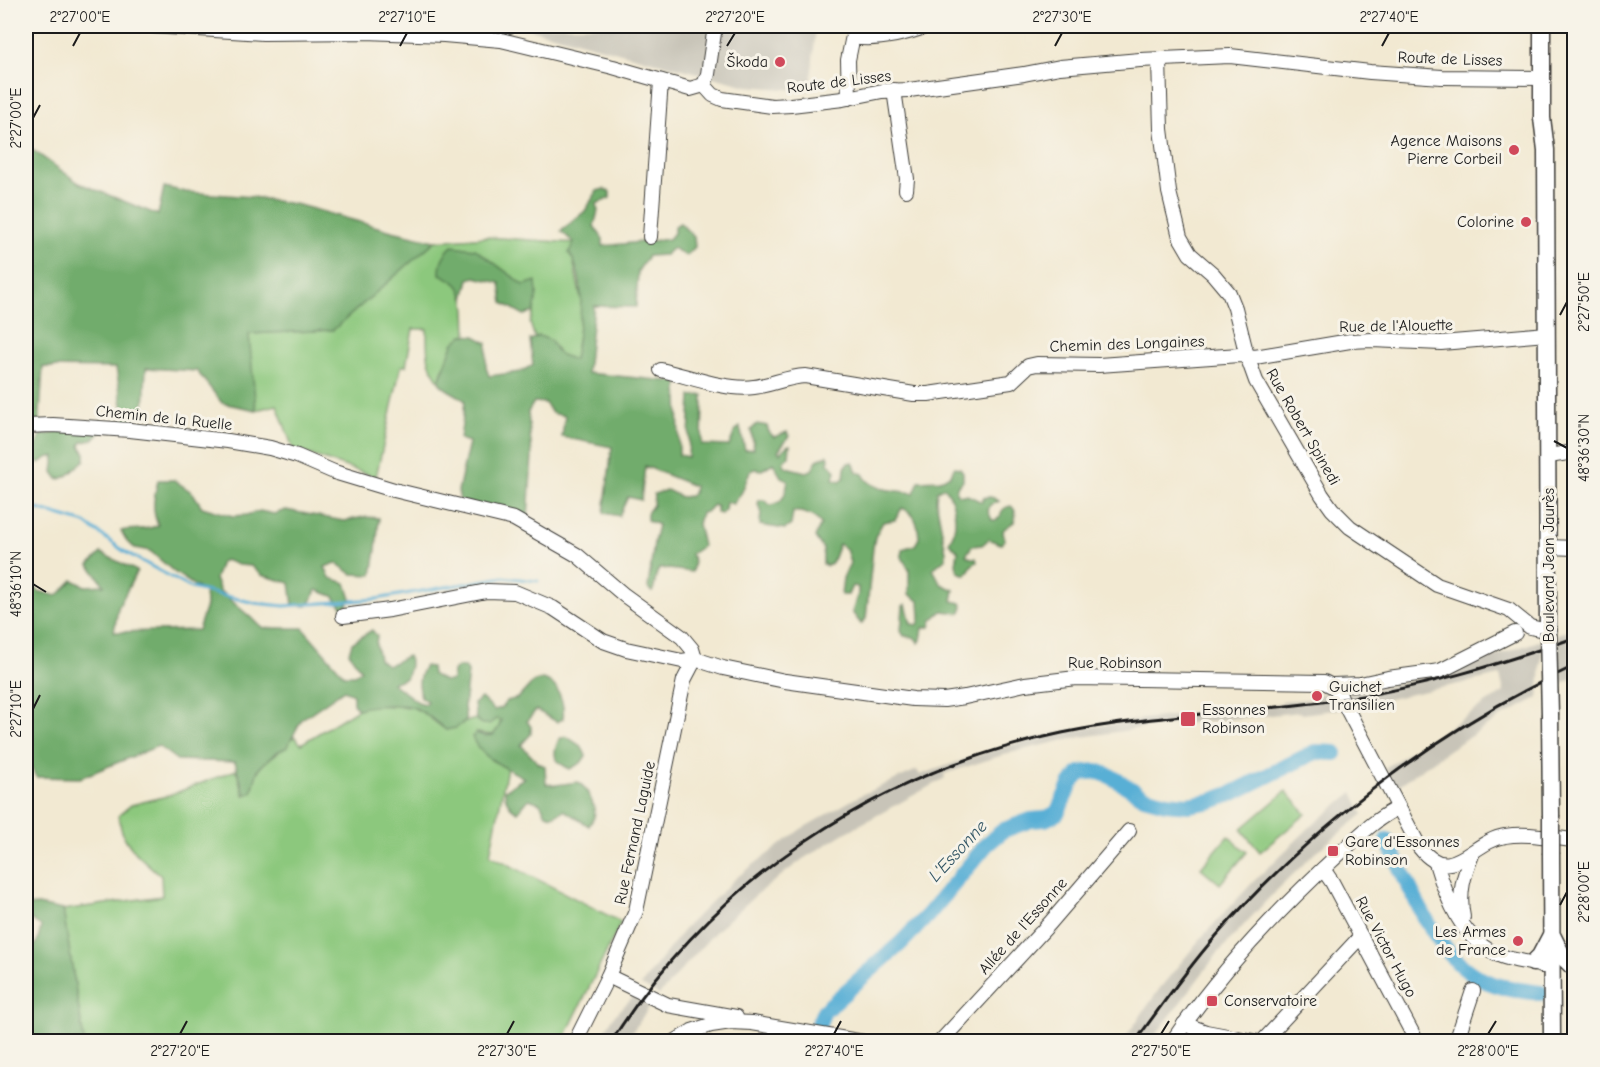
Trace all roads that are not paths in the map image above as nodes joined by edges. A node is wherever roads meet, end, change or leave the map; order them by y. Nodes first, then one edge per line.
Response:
1 (151, 26) edge
2 (715, 26) edge
3 (928, 26) edge
4 (1542, 26) edge
5 (1550, 26) edge
6 (854, 31) edge
7 (1159, 60) junction
8 (1542, 78) junction
9 (661, 81) junction
10 (704, 85) junction
11 (894, 90) junction
12 (849, 98) junction
13 (1546, 150) junction
14 (906, 190) dead end
15 (650, 237) dead end
16 (1547, 334) junction
17 (1247, 356) junction
18 (661, 369) dead end
19 (26, 426) edge
20 (1575, 452) edge
21 (1549, 456) junction
22 (1549, 547) junction
23 (1575, 548) edge
24 (343, 616) dead end
25 (1521, 629) junction
26 (1548, 631) junction
27 (695, 659) junction
28 (1333, 685) junction
29 (1398, 808) junction
30 (1129, 831) dead end
31 (1575, 840) edge
32 (1473, 852) junction
33 (1436, 863) junction
34 (1323, 869) junction
35 (1465, 928) junction
36 (1551, 933) junction
37 (1361, 936) junction
38 (1533, 963) junction
39 (1575, 968) edge
40 (1575, 973) edge
41 (1551, 974) junction
42 (608, 976) junction
43 (1473, 991) dead end
44 (708, 1018) junction
45 (1184, 1024) junction
46 (575, 1041) edge
47 (674, 1041) edge
48 (864, 1041) edge
49 (940, 1041) edge
50 (1172, 1041) edge
51 (1261, 1041) edge
52 (1417, 1041) edge
53 (1456, 1041) edge
54 (1552, 1041) edge

1 - 9 street
2 - 10 street
3 - 6 street
4 - 8 main road, Boulevard Jean Jaurès
5 - 13 main road, Boulevard Jean Jaurès
6 - 12 street
7 - 8 street, Route de Lisses
7 - 11 street, Route de Lisses
7 - 17 street, Rue Robert Spinedi
8 - 13 main road, Boulevard Jean Jaurès
9 - 10 street
9 - 15 street
10 - 12 street, Route de Lisses
11 - 12 street, Route de Lisses
11 - 14 street
13 - 16 main road, Boulevard Jean Jaurès
16 - 17 street, Rue de l'Alouette
16 - 21 main road, Boulevard Jean Jaurès
17 - 18 street, Chemin des Longaines
17 - 25 street, Rue Robert Spinedi
19 - 27 street, Chemin de la Ruelle
20 - 21 street
21 - 22 main road, Boulevard Jean Jaurès
22 - 23 street
22 - 26 main road, Boulevard Jean Jaurès
24 - 27 street, Rue Robinson
25 - 26 street, Rue Robert Spinedi
25 - 28 street, Rue Robinson
26 - 36 main road, Boulevard Jean Jaurès, bridge
27 - 28 street, Rue Robinson
27 - 42 street, Rue Fernand Laguide
28 - 29 street
29 - 33 street
29 - 34 street
30 - 49 street, Allée de l'Essonne
31 - 32 street
32 - 33 street
32 - 35 street
33 - 35 street
34 - 37 street, Rue Victor Hugo
34 - 45 street
35 - 38 street
36 - 38 main road
36 - 39 main road
36 - 41 main road, Boulevard Jean Jaurès
37 - 51 street
37 - 52 street, Rue Victor Hugo
38 - 41 street
40 - 41 main road
41 - 54 main road, Boulevard Jean Jaurès
42 - 44 street
42 - 46 street, Rue Fernand Laguide
43 - 53 street
44 - 47 street
44 - 48 street
45 - 50 street
45 - 51 street

